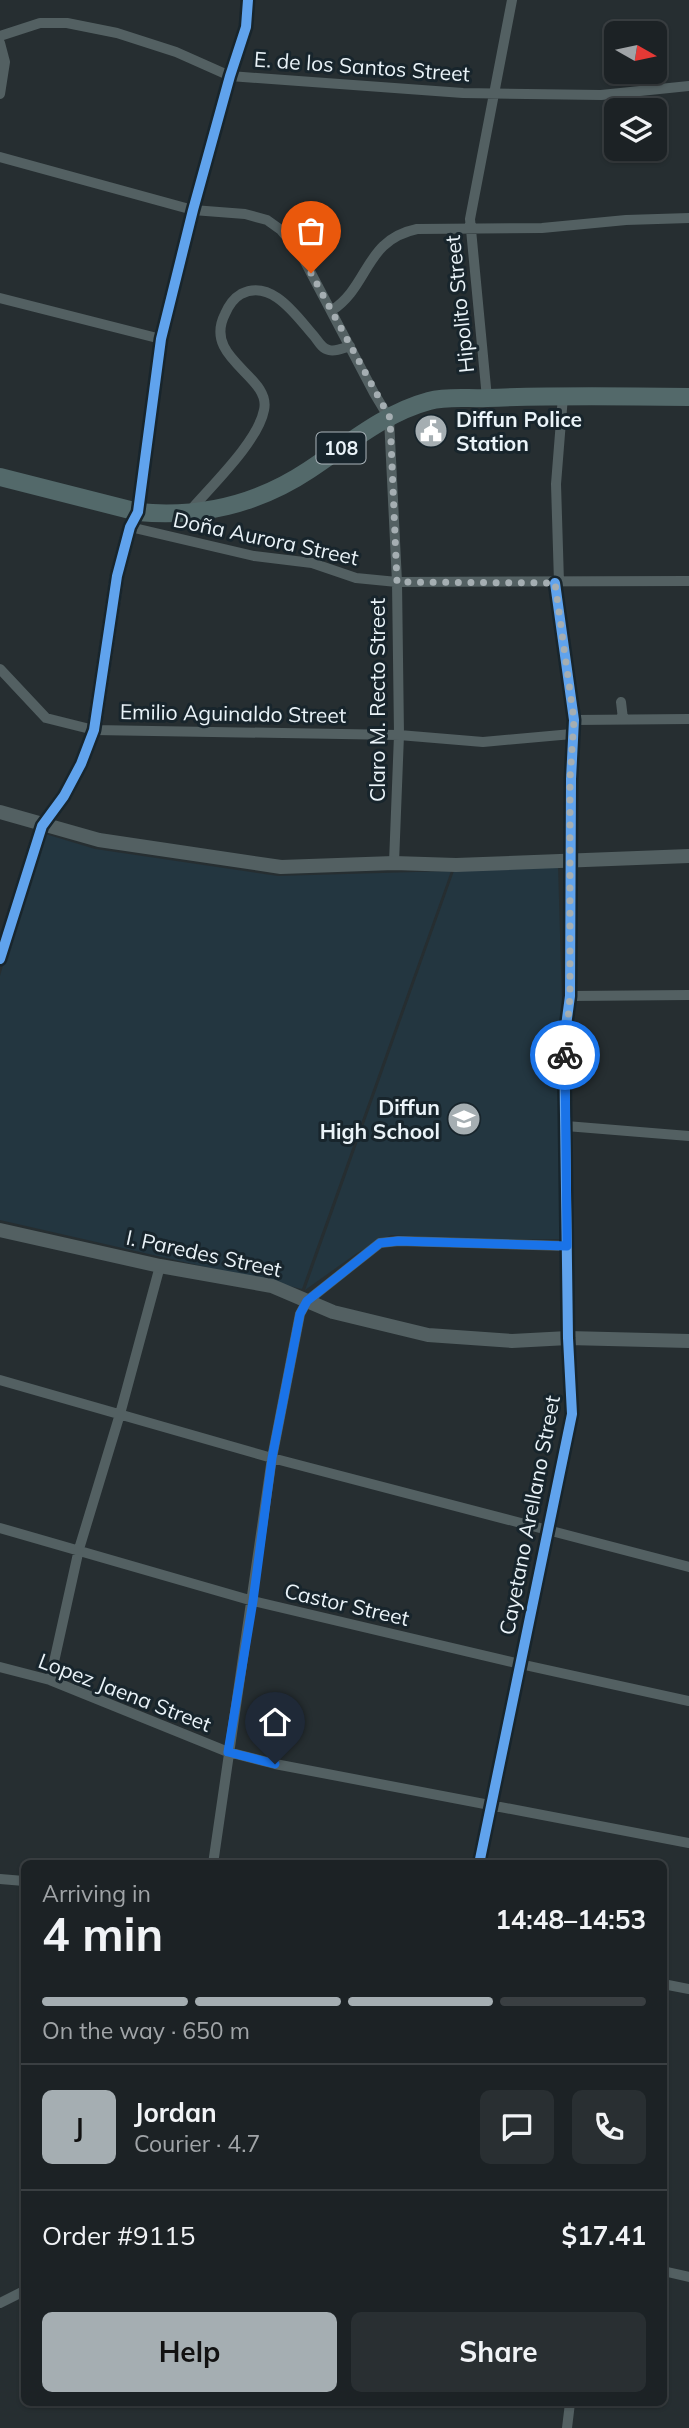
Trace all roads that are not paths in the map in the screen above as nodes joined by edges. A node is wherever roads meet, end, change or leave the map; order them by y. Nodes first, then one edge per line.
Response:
1 (248, 0) edge
2 (512, 0) edge
3 (0, 36) edge
4 (0, 43) edge
5 (230, 75) junction
6 (689, 86) edge
7 (0, 94) edge
8 (493, 94) junction
9 (0, 157) edge
10 (193, 210) junction
11 (689, 218) edge
12 (470, 228) junction
13 (0, 298) edge
14 (331, 311) junction
15 (161, 339) junction
16 (349, 346) junction
17 (563, 396) junction
18 (689, 397) edge
19 (487, 398) junction
20 (390, 418) junction
21 (0, 477) edge
22 (189, 512) junction
23 (134, 519) junction
24 (689, 581) edge
25 (397, 582) junction
26 (557, 582) junction
27 (0, 669) edge
28 (621, 702) dead end
29 (646, 710) dead end
30 (627, 719) junction
31 (689, 719) edge
32 (574, 720) junction
33 (94, 730) junction
34 (572, 734) junction
35 (398, 735) junction
36 (0, 812) edge
37 (42, 825) junction
38 (689, 856) edge
39 (570, 861) junction
40 (394, 863) junction
41 (0, 955) edge
42 (689, 995) edge
43 (570, 996) junction
44 (566, 1126) junction
45 (689, 1136) edge
46 (0, 1230) edge
47 (567, 1246) junction
48 (160, 1266) junction
49 (307, 1301) junction
50 (568, 1338) junction
51 (689, 1341) edge
52 (0, 1380) edge
53 (120, 1414) junction
54 (272, 1458) junction
55 (0, 1528) edge
56 (547, 1531) junction
57 (79, 1549) junction
58 (689, 1567) edge
59 (253, 1601) junction
60 (520, 1664) junction
61 (0, 1667) edge
62 (50, 1681) junction
63 (689, 1701) edge
64 (228, 1752) junction
65 (489, 1805) junction
66 (689, 1843) edge
67 (214, 1860) edge
68 (480, 1860) edge
69 (0, 1879) edge
70 (21, 1881) edge
71 (667, 1985) edge
72 (689, 1989) edge
73 (667, 2272) edge
74 (689, 2277) edge
75 (21, 2292) edge
76 (0, 2303) edge
77 (570, 2406) edge
78 (566, 2428) edge

1 - 5 street
2 - 8 street, Hipolito Street
3 - 5 street, E. de los Santos Street
4 - 7 street
5 - 8 street, E. de los Santos Street
5 - 10 street
6 - 8 street, E. de los Santos Street
8 - 12 street, Hipolito Street
9 - 10 street, Claro M. Recto Street
10 - 14 street, Claro M. Recto Street
10 - 15 street
11 - 12 street
12 - 14 street
12 - 19 street, Hipolito Street
13 - 15 street
14 - 16 street, Claro M. Recto Street
15 - 23 street
16 - 20 street, Claro M. Recto Street
16 - 22 street
17 - 18 main road, 108
17 - 19 main road, 108
17 - 26 street, Cayetano Arellano Street
19 - 20 main road, 108
20 - 22 main road, 108
20 - 25 street, Claro M. Recto Street
21 - 23 main road, 108
22 - 23 main road, 108
23 - 25 street, Doña Aurora Street
23 - 33 street
24 - 26 street, Doña Aurora Street
25 - 26 street, Doña Aurora Street
25 - 35 street, Claro M. Recto Street
26 - 32 street, Cayetano Arellano Street
27 - 33 street, Emilio Aguinaldo Street
28 - 30 street
29 - 30 street
30 - 31 street
30 - 32 street
32 - 34 street, Cayetano Arellano Street
33 - 35 street, Emilio Aguinaldo Street
33 - 37 street
34 - 35 street, Emilio Aguinaldo Street
34 - 39 street, Cayetano Arellano Street
35 - 40 street, Claro M. Recto Street
36 - 37 street
37 - 40 street
37 - 41 street
38 - 39 street
39 - 40 street
39 - 43 street, Cayetano Arellano Street
42 - 43 street
43 - 44 street, Cayetano Arellano Street
44 - 45 street
44 - 47 street, Cayetano Arellano Street
46 - 48 street, I. Paredes Street
47 - 49 street
47 - 50 street, Cayetano Arellano Street
48 - 49 street, I. Paredes Street
48 - 53 street
49 - 50 street, I. Paredes Street
49 - 54 street
50 - 51 street, I. Paredes Street
50 - 56 street, Cayetano Arellano Street
52 - 53 street
53 - 54 street
53 - 57 street
54 - 56 street
54 - 59 street
55 - 57 street, Castor Street
56 - 58 street
56 - 60 street, Cayetano Arellano Street
57 - 59 street, Castor Street
57 - 62 street
59 - 60 street, Castor Street
59 - 64 street
60 - 63 street, Castor Street
60 - 65 street, Cayetano Arellano Street
61 - 62 street, Lopez Jaena Street
62 - 64 street, Lopez Jaena Street
64 - 65 street, Lopez Jaena Street
64 - 67 street
65 - 66 street, Lopez Jaena Street
65 - 68 street, Cayetano Arellano Street
69 - 70 street
71 - 72 street
73 - 74 street
75 - 76 street
77 - 78 street

